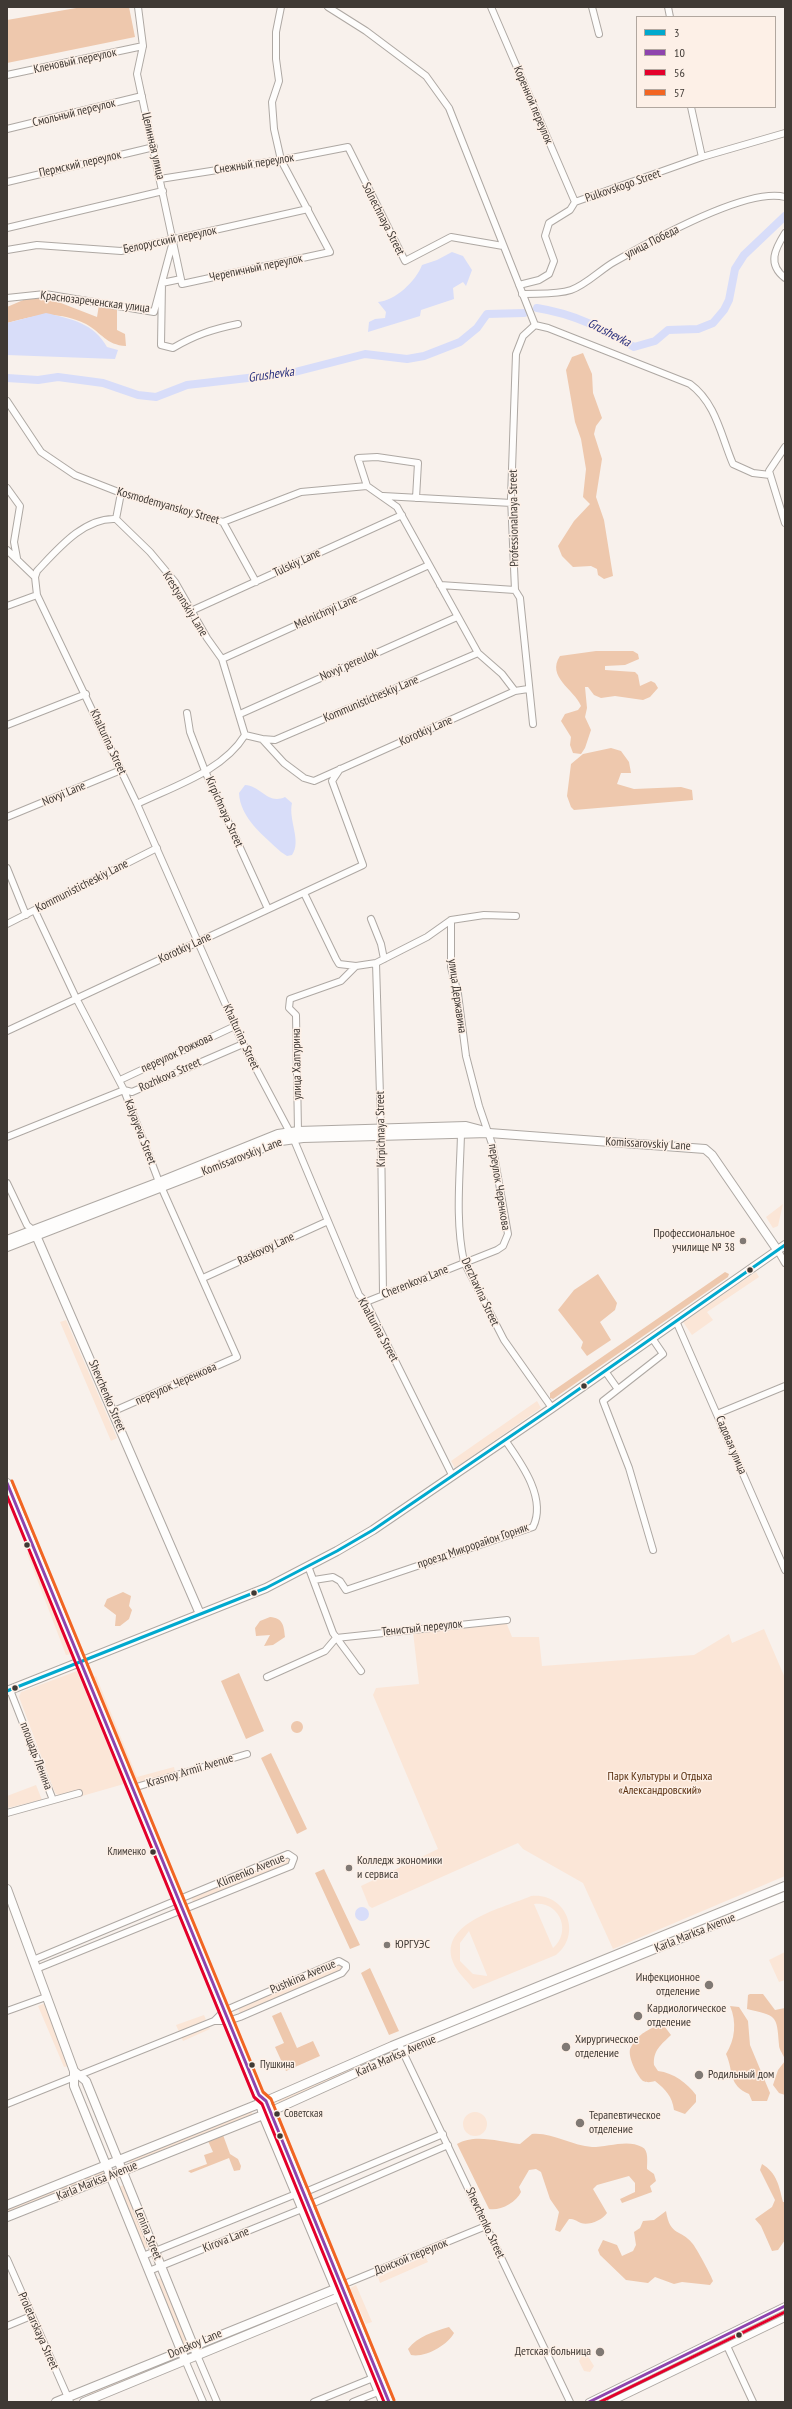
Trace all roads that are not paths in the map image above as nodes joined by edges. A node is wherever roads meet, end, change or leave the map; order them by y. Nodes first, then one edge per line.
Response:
1 (138, 7) edge
2 (281, 7) edge
3 (328, 7) edge
4 (491, 7) edge
5 (592, 7) edge
6 (599, 34) dead end
7 (143, 46) junction
8 (7, 75) edge
9 (142, 96) junction
10 (691, 108) edge
11 (7, 129) edge
12 (785, 133) edge
13 (154, 147) junction
14 (348, 147) joint
15 (702, 157) junction
16 (281, 160) junction
17 (160, 178) junction
18 (7, 182) edge
19 (163, 191) junction
20 (785, 197) edge
21 (575, 202) junction
22 (308, 209) junction
23 (7, 228) edge
24 (785, 233) edge
25 (173, 239) junction
26 (502, 246) junction
27 (7, 250) edge
28 (785, 278) edge
29 (162, 282) junction
30 (182, 282) junction
31 (519, 285) junction
32 (522, 294) junction
33 (7, 298) edge
34 (238, 324) dead end
35 (536, 325) junction
36 (7, 401) edge
37 (785, 447) edge
38 (770, 474) junction
39 (367, 486) junction
40 (7, 488) edge
41 (121, 493) junction
42 (382, 496) junction
43 (416, 498) junction
44 (512, 503) junction
45 (402, 515) junction
46 (116, 519) junction
47 (223, 522) junction
48 (785, 524) edge
49 (7, 550) edge
50 (17, 558) junction
51 (429, 565) junction
52 (35, 577) junction
53 (256, 582) junction
54 (440, 585) junction
55 (515, 590) junction
56 (37, 595) junction
57 (7, 606) edge
58 (191, 612) junction
59 (457, 617) junction
60 (478, 653) junction
61 (222, 659) junction
62 (528, 689) junction
63 (515, 691) junction
64 (86, 694) junction
65 (187, 713) dead end
66 (240, 714) junction
67 (533, 724) dead end
68 (7, 725) edge
69 (246, 735) junction
70 (262, 739) junction
71 (340, 769) junction
72 (121, 770) junction
73 (205, 771) junction
74 (137, 804) junction
75 (7, 817) edge
76 (157, 848) junction
77 (7, 868) edge
78 (304, 893) junction
79 (268, 909) junction
80 (35, 911) junction
81 (26, 915) junction
82 (516, 916) dead end
83 (372, 920) dead end
84 (451, 920) junction
85 (7, 924) edge
86 (198, 941) junction
87 (384, 959) junction
88 (376, 963) junction
89 (356, 966) junction
90 (76, 998) junction
91 (235, 1026) junction
92 (7, 1031) edge
93 (243, 1044) junction
94 (120, 1080) junction
95 (124, 1090) junction
96 (298, 1131) junction
97 (288, 1132) junction
98 (381, 1133) junction
99 (490, 1133) junction
100 (461, 1134) junction
101 (7, 1137) edge
102 (294, 1140) junction
103 (7, 1183) edge
104 (160, 1185) junction
105 (328, 1220) junction
106 (35, 1233) junction
107 (7, 1240) edge
108 (785, 1245) edge
109 (7, 1247) edge
110 (778, 1251) junction
111 (464, 1262) junction
112 (785, 1262) edge
113 (203, 1278) junction
114 (383, 1294) junction
115 (366, 1302) junction
116 (676, 1321) junction
117 (652, 1338) junction
118 (237, 1357) joint
119 (605, 1371) junction
120 (785, 1386) edge
121 (617, 1388) junction
122 (552, 1408) junction
123 (114, 1411) junction
124 (717, 1414) junction
125 (505, 1440) junction
126 (452, 1475) junction
127 (7, 1483) edge
128 (653, 1550) dead end
129 (308, 1566) junction
130 (785, 1570) edge
131 (314, 1580) junction
132 (200, 1614) junction
133 (507, 1620) dead end
134 (336, 1638) junction
135 (80, 1663) junction
136 (361, 1671) dead end
137 (267, 1677) dead end
138 (8, 1691) edge
139 (247, 1754) dead end
140 (133, 1788) junction
141 (79, 1793) dead end
142 (53, 1800) junction
143 (7, 1813) edge
144 (785, 1886) edge
145 (7, 1888) edge
146 (785, 1896) edge
147 (178, 1901) junction
148 (183, 1911) junction
149 (33, 1960) junction
150 (36, 1969) junction
151 (46, 1997) junction
152 (7, 2011) edge
153 (224, 2011) junction
154 (214, 2021) junction
155 (228, 2021) junction
156 (401, 2048) junction
157 (75, 2074) junction
158 (261, 2100) junction
159 (7, 2104) edge
160 (267, 2113) junction
161 (443, 2134) junction
162 (448, 2145) junction
163 (118, 2161) junction
164 (107, 2165) junction
165 (122, 2171) junction
166 (111, 2176) junction
167 (300, 2194) junction
168 (7, 2205) edge
169 (306, 2207) junction
170 (7, 2217) edge
171 (486, 2226) junction
172 (155, 2251) junction
173 (144, 2256) junction
174 (7, 2259) edge
175 (161, 2266) junction
176 (149, 2270) junction
177 (339, 2287) junction
178 (339, 2297) junction
179 (785, 2306) edge
180 (31, 2316) junction
181 (785, 2318) edge
182 (7, 2326) edge
183 (193, 2345) junction
184 (727, 2346) junction
185 (181, 2350) junction
186 (197, 2355) junction
187 (185, 2360) junction
188 (373, 2378) junction
189 (378, 2392) junction
190 (69, 2399) edge
191 (56, 2402) edge
192 (84, 2402) edge
193 (203, 2402) edge
194 (217, 2402) edge
195 (314, 2402) edge
196 (353, 2402) edge
197 (383, 2402) edge
198 (389, 2402) edge
199 (570, 2402) edge
200 (589, 2402) edge
201 (611, 2402) edge
202 (753, 2402) edge

1 - 7 street, Целинная улица
2 - 16 street
3 - 26 street
4 - 21 street, Коренной переулок
5 - 6 street
7 - 8 street, Кленовый переулок
7 - 9 street, Целинная улица
9 - 11 street, Смольный переулок
9 - 13 street, Целинная улица
10 - 15 street
12 - 15 street, Pulkovskogo Street
13 - 17 street, Целинная улица
13 - 18 street, Пермский переулок
14 - 16 street, Снежный переулок
14 - 26 street, Solnechnaya Street
15 - 21 street, Pulkovskogo Street
16 - 17 street, Снежный переулок
16 - 22 street
17 - 19 street, Целинная улица
19 - 23 street
19 - 25 street, Целинная улица
20 - 32 street, улица Победа
21 - 31 street, Pulkovskogo Street
22 - 25 street, Белорусский переулок
22 - 30 street, Черепичный переулок
24 - 28 street
25 - 27 street, Белорусский переулок
25 - 29 street, Краснозареченская улица
25 - 30 street, Целинная улица
26 - 31 street
29 - 30 street
29 - 33 street, Краснозареченская улица
29 - 34 street, Краснозареченская улица
31 - 32 street
32 - 35 street
35 - 38 street
35 - 44 street, Professionalnaya Street
36 - 41 street, Kosmodemyanskoy Street
37 - 38 street
38 - 48 street
39 - 42 street
39 - 43 street
39 - 47 street, Kosmodemyanskoy Street
40 - 50 street
41 - 46 street
41 - 47 street, Kosmodemyanskoy Street
42 - 43 street
42 - 45 street
43 - 44 street
44 - 55 street, Professionalnaya Street
45 - 51 street
45 - 53 street, Tulskiy Lane
46 - 52 street
46 - 58 street, Krestyanskiy Lane
47 - 53 street
49 - 50 street
50 - 52 street
51 - 54 street
51 - 61 street, Melnichnyi Lane
52 - 56 street
53 - 58 street, Tulskiy Lane
54 - 55 street
54 - 59 street
55 - 62 street, Professionalnaya Street
56 - 57 street
56 - 64 street, Khalturina Street
58 - 61 street, Krestyanskiy Lane
59 - 60 street
59 - 66 street, Novyi pereulok
60 - 63 street
60 - 70 street, Kommunisticheskiy Lane
61 - 66 street, Krestyanskiy Lane
62 - 63 street, Korotkiy Lane
62 - 67 street, Professionalnaya Street
63 - 71 street, Korotkiy Lane
64 - 68 street
64 - 72 street, Khalturina Street
65 - 73 street, Kirpichnaya Street
66 - 69 street, Krestyanskiy Lane
69 - 70 street
69 - 73 street
70 - 71 street, Korotkiy Lane
71 - 78 street, Korotkiy Lane
72 - 74 street, Khalturina Street
72 - 75 street, Novyi Lane
73 - 74 street
73 - 79 street, Kirpichnaya Street
74 - 76 street, Khalturina Street
76 - 80 street, Kommunisticheskiy Lane
76 - 86 street, Khalturina Street
77 - 81 street
78 - 79 street, Korotkiy Lane
78 - 89 street
79 - 86 street, Korotkiy Lane
80 - 81 street, Kommunisticheskiy Lane
80 - 90 street, Kalyayeva Street
81 - 85 street, Kommunisticheskiy Lane
82 - 84 street
83 - 87 street
84 - 87 street
84 - 99 street, улица Державина
86 - 90 street, Korotkiy Lane
86 - 91 street, Khalturina Street
87 - 88 street
88 - 89 street
88 - 98 street, Kirpichnaya Street
89 - 96 street, улица Халтурина
90 - 92 street, Korotkiy Lane
90 - 94 street, Kalyayeva Street
91 - 93 street, Khalturina Street
91 - 94 street, переулок Рожкова
93 - 95 street, Rozhkova Street
93 - 97 street, Khalturina Street
94 - 95 street, Kalyayeva Street
95 - 101 street, Rozhkova Street
95 - 104 street, Kalyayeva Street
96 - 97 main road, Komissarovskiy Lane
96 - 98 main road, Komissarovskiy Lane
97 - 102 street, Khalturina Street
97 - 104 main road, Komissarovskiy Lane
98 - 99 main road, Komissarovskiy Lane
98 - 100 main road, Komissarovskiy Lane
98 - 102 main road, Komissarovskiy Lane
98 - 114 street, Kirpichnaya Street
99 - 100 main road, Komissarovskiy Lane
99 - 110 main road, Komissarovskiy Lane
99 - 111 street, переулок Черенкова
100 - 111 street, Derzhavina Street
102 - 104 main road, Komissarovskiy Lane
102 - 105 street, Khalturina Street
103 - 106 street, Shevchenko Street
104 - 106 main road, Komissarovskiy Lane
104 - 113 street, Kalyayeva Street
105 - 113 street, Raskovoy Lane
105 - 115 street, Khalturina Street
106 - 107 main road, Komissarovskiy Lane
106 - 109 main road, Komissarovskiy Lane
106 - 123 main road, Shevchenko Street
108 - 110 main road
110 - 112 street
110 - 116 main road
111 - 114 street, Cherenkova Lane
111 - 122 street, Derzhavina Street
113 - 118 street, Kalyayeva Street
114 - 115 street, Cherenkova Lane
115 - 126 street, Khalturina Street
116 - 117 main road
116 - 124 street, Садовая улица
117 - 119 main road
117 - 121 street
118 - 123 street, переулок Черенкова
119 - 121 street
119 - 122 main road
120 - 124 street
121 - 128 street
122 - 125 main road
123 - 132 main road, Shevchenko Street
124 - 130 street, Садовая улица
125 - 126 main road
125 - 131 street, проезд Микрорайон Горняк
126 - 129 main road
127 - 135 main road
129 - 131 street
129 - 132 main road
131 - 134 street
132 - 135 main road
133 - 134 street, Тенистый переулок
134 - 136 street
134 - 137 street
135 - 138 main road
135 - 140 main road
138 - 142 street, площадь Ленина
139 - 140 street, Krasnoy Armii Avenue
140 - 147 main road
141 - 142 street
142 - 143 street
144 - 156 main road, Karla Marksa Avenue
145 - 149 main road, Lenina Street
146 - 156 main road, Karla Marksa Avenue
147 - 148 main road
147 - 148 street, Klimenko Avenue
147 - 149 street, Klimenko Avenue
148 - 150 street, Klimenko Avenue
148 - 153 main road
149 - 150 main road, Lenina Street
150 - 151 main road, Lenina Street
151 - 152 street
151 - 157 main road, Lenina Street
153 - 154 street, Pushkina Avenue
153 - 155 main road
153 - 155 street, Pushkina Avenue
154 - 155 street, Pushkina Avenue
154 - 157 street, Pushkina Avenue
155 - 158 main road
156 - 158 main road, Karla Marksa Avenue
156 - 160 main road, Karla Marksa Avenue
156 - 161 street, Shevchenko Street
157 - 159 street, Pushkina Avenue
157 - 163 main road, Lenina Street
157 - 164 main road, Lenina Street
158 - 160 main road
158 - 163 main road, Karla Marksa Avenue
160 - 165 main road, Karla Marksa Avenue
160 - 167 main road
161 - 162 street, Shevchenko Street
161 - 167 street, Kirova Lane
162 - 169 street, Kirova Lane
162 - 171 street, Shevchenko Street
163 - 164 main road, Karla Marksa Avenue
163 - 165 main road, Lenina Street
164 - 166 main road, Lenina Street
164 - 168 main road, Karla Marksa Avenue
165 - 166 main road, Karla Marksa Avenue
165 - 172 main road, Lenina Street
166 - 170 main road, Karla Marksa Avenue
166 - 173 main road, Lenina Street
167 - 169 main road
167 - 172 street, Kirova Lane
169 - 175 street, Kirova Lane
169 - 177 main road
171 - 177 street, Донской переулок
171 - 199 street, Shevchenko Street
172 - 173 street, Kirova Lane
172 - 175 main road, Lenina Street
173 - 176 main road, Lenina Street
174 - 180 street, Proletarskaya Street
175 - 176 street, Kirova Lane
175 - 183 main road, Lenina Street
176 - 185 main road, Lenina Street
177 - 178 main road
177 - 183 main road, Donskoy Lane
177 - 198 main road
178 - 186 main road, Donskoy Lane
178 - 188 main road
179 - 200 street
180 - 182 street
180 - 190 street, Proletarskaya Street
181 - 184 street
183 - 185 main road, Donskoy Lane
183 - 186 main road, Lenina Street
184 - 201 street
184 - 202 street
185 - 187 main road, Lenina Street
185 - 190 main road, Donskoy Lane
186 - 187 main road, Donskoy Lane
186 - 194 street, Lenina Street
187 - 192 main road, Donskoy Lane
187 - 193 street, Lenina Street
188 - 189 main road
188 - 195 street
189 - 196 street
189 - 197 main road
190 - 191 main road, Donskoy Lane

